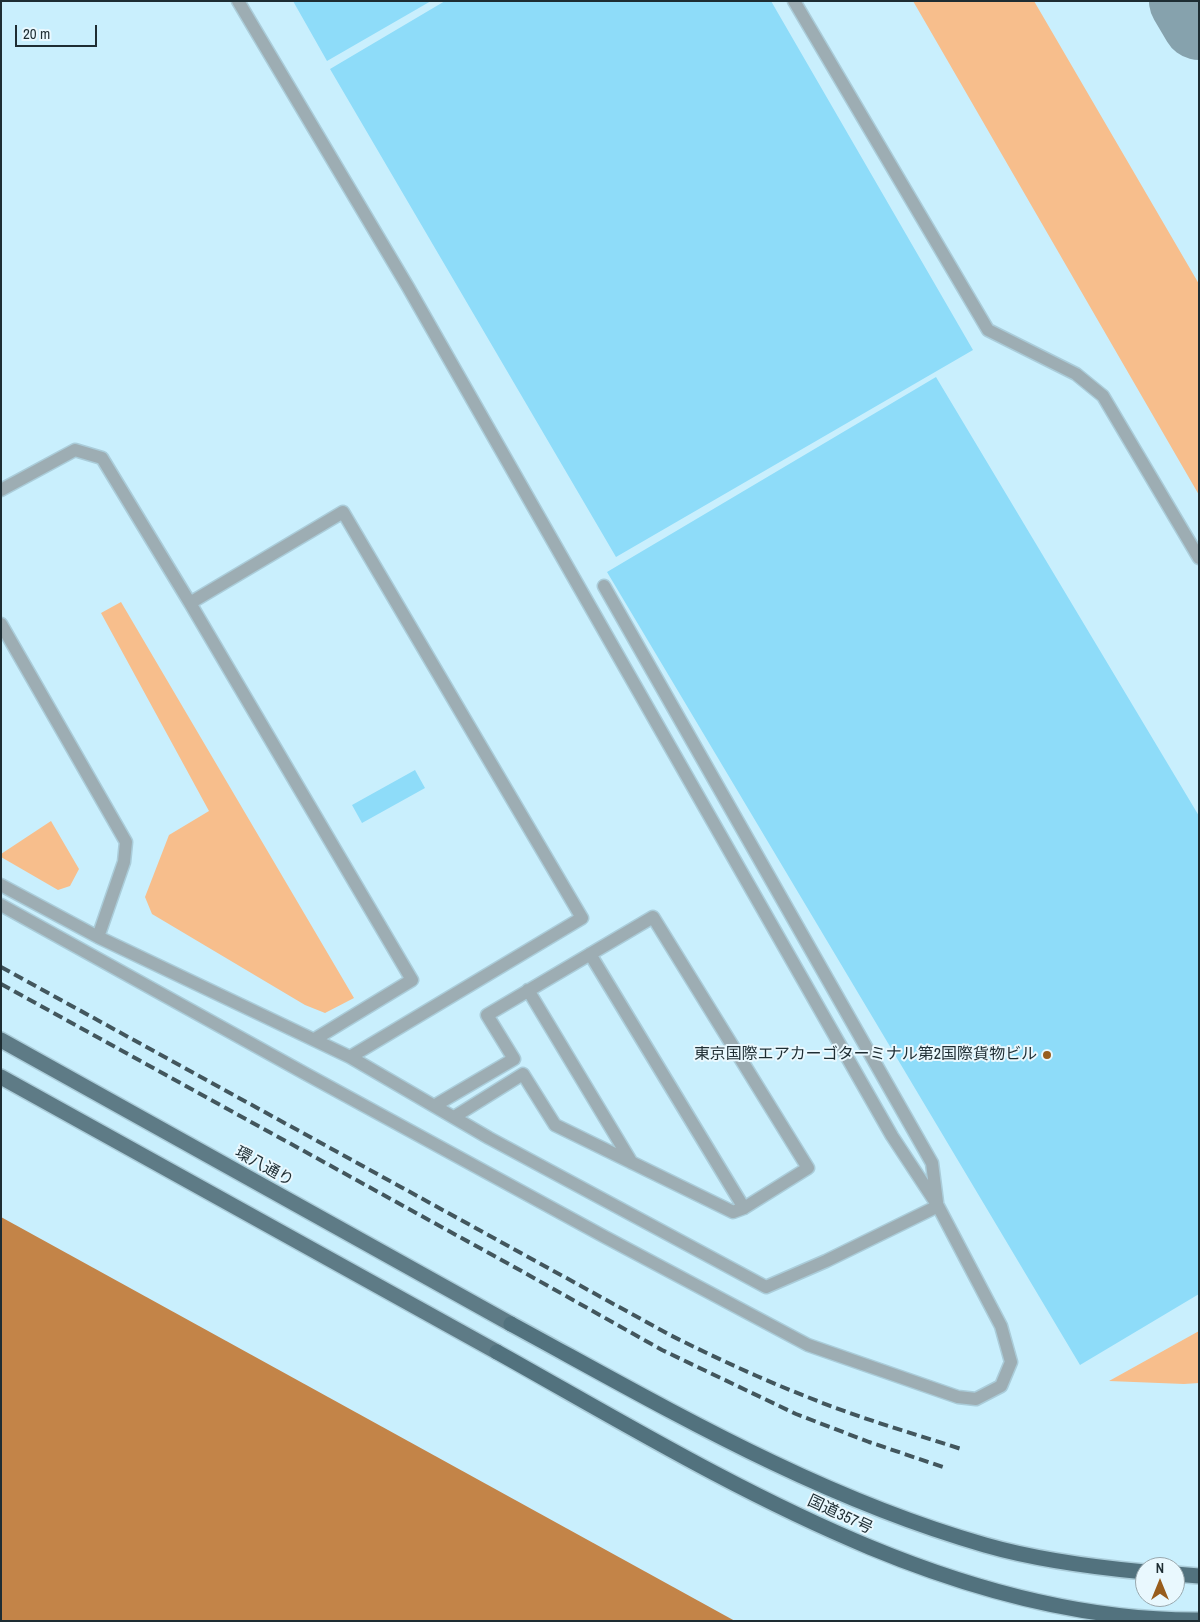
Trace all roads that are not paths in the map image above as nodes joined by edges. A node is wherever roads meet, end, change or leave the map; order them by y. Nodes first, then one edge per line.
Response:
1 (238, 1) edge
2 (794, 1) edge
3 (1, 490) edge
4 (1199, 558) edge
5 (604, 586) dead end
6 (190, 603) junction
7 (1, 624) edge
8 (1, 886) edge
9 (1, 905) edge
10 (98, 937) junction
11 (590, 954) junction
12 (528, 990) junction
13 (315, 1039) junction
14 (1, 1040) edge
15 (350, 1057) junction
16 (1, 1077) edge
17 (434, 1106) junction
18 (454, 1117) junction
19 (632, 1163) junction
20 (938, 1206) junction
21 (744, 1208) junction
22 (511, 1324) joint
23 (497, 1352) joint
24 (1135, 1571) edge
25 (1185, 1575) edge
26 (1199, 1576) edge
27 (1199, 1620) edge

1 - 20 lane
2 - 4 lane
3 - 6 lane
5 - 20 lane
6 - 13 lane
6 - 15 lane
7 - 10 lane
8 - 10 lane
9 - 20 lane
10 - 13 lane
11 - 12 lane
11 - 21 lane
11 - 21 lane
12 - 17 lane
12 - 19 lane
13 - 15 lane
14 - 22 main road, 環八通り
15 - 17 lane
16 - 23 main road
17 - 18 lane
18 - 19 lane
18 - 20 lane
19 - 21 lane
22 - 24 highway, 国道357号
23 - 27 highway, 国道357号
25 - 26 highway

